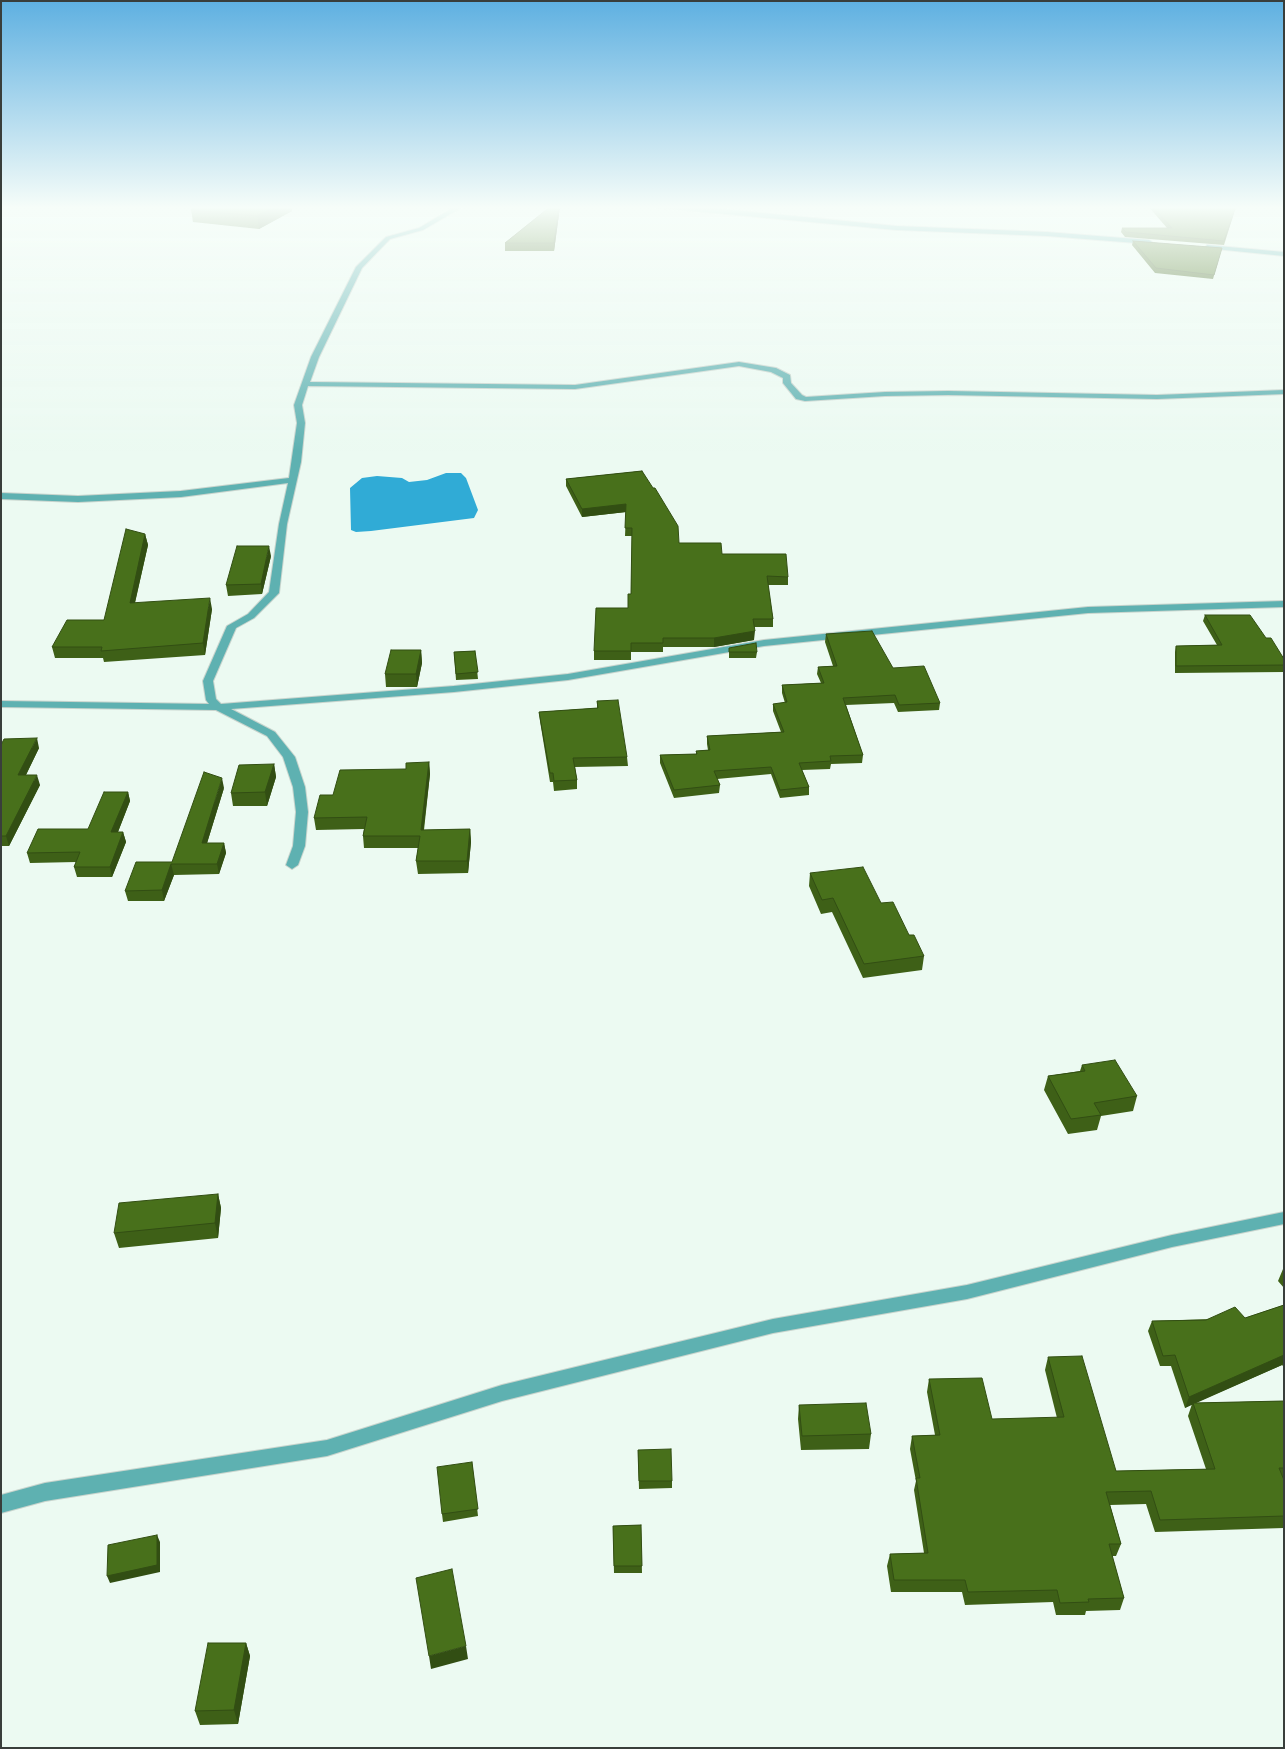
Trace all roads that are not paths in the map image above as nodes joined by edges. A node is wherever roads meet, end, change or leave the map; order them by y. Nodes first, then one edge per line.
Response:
1 (349, 288) edge
2 (306, 384) junction
3 (1284, 392) edge
4 (292, 480) junction
5 (1, 496) edge
6 (1284, 604) edge
7 (1, 704) edge
8 (218, 708) junction
9 (292, 865) dead end
10 (1284, 1218) edge
11 (1, 1504) edge

1 - 2 street
2 - 3 street
2 - 4 street
4 - 5 street
4 - 8 street
6 - 8 street
7 - 8 street
8 - 9 street
10 - 11 street

